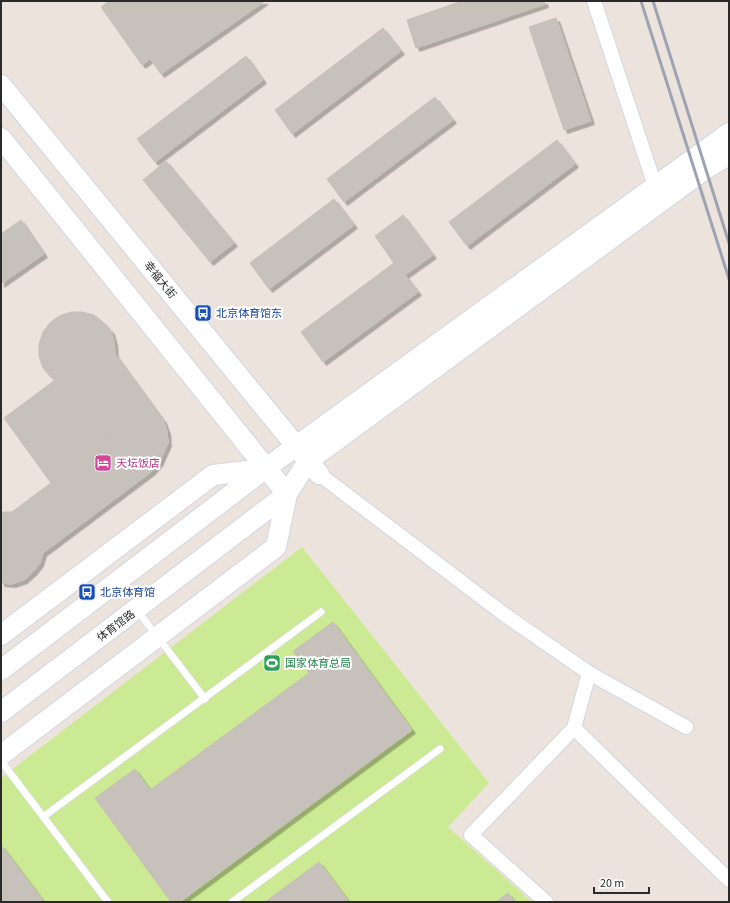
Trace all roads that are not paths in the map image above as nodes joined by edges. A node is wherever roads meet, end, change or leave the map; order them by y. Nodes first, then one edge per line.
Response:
1 (594, 1) edge
2 (1, 86) edge
3 (729, 133) edge
4 (1, 138) edge
5 (729, 155) edge
6 (655, 186) junction
7 (308, 461) junction
8 (266, 468) junction
9 (287, 494) junction
10 (137, 610) junction
11 (321, 612) dead end
12 (1, 635) edge
13 (157, 637) junction
14 (1, 670) edge
15 (589, 673) junction
16 (205, 699) junction
17 (1, 712) edge
18 (686, 727) dead end
19 (574, 728) junction
20 (440, 749) dead end
21 (1, 755) edge
22 (1, 761) edge
23 (43, 817) junction
24 (729, 880) edge
25 (108, 902) edge
26 (232, 902) edge
27 (546, 902) edge

1 - 6 street
2 - 7 main road, 幸福大街
3 - 6 main road
4 - 8 main road
5 - 7 main road
6 - 7 main road
7 - 8 main road
7 - 9 main road
7 - 15 street
8 - 9 main road
8 - 12 main road
8 - 14 main road
9 - 10 main road, 体育馆路
9 - 13 main road
10 - 13 lane
10 - 17 main road, 体育馆路
11 - 16 lane
13 - 16 lane
13 - 21 main road
15 - 18 street
15 - 19 street
16 - 23 lane
19 - 24 street
19 - 27 street
20 - 26 lane
22 - 23 lane
23 - 25 lane

